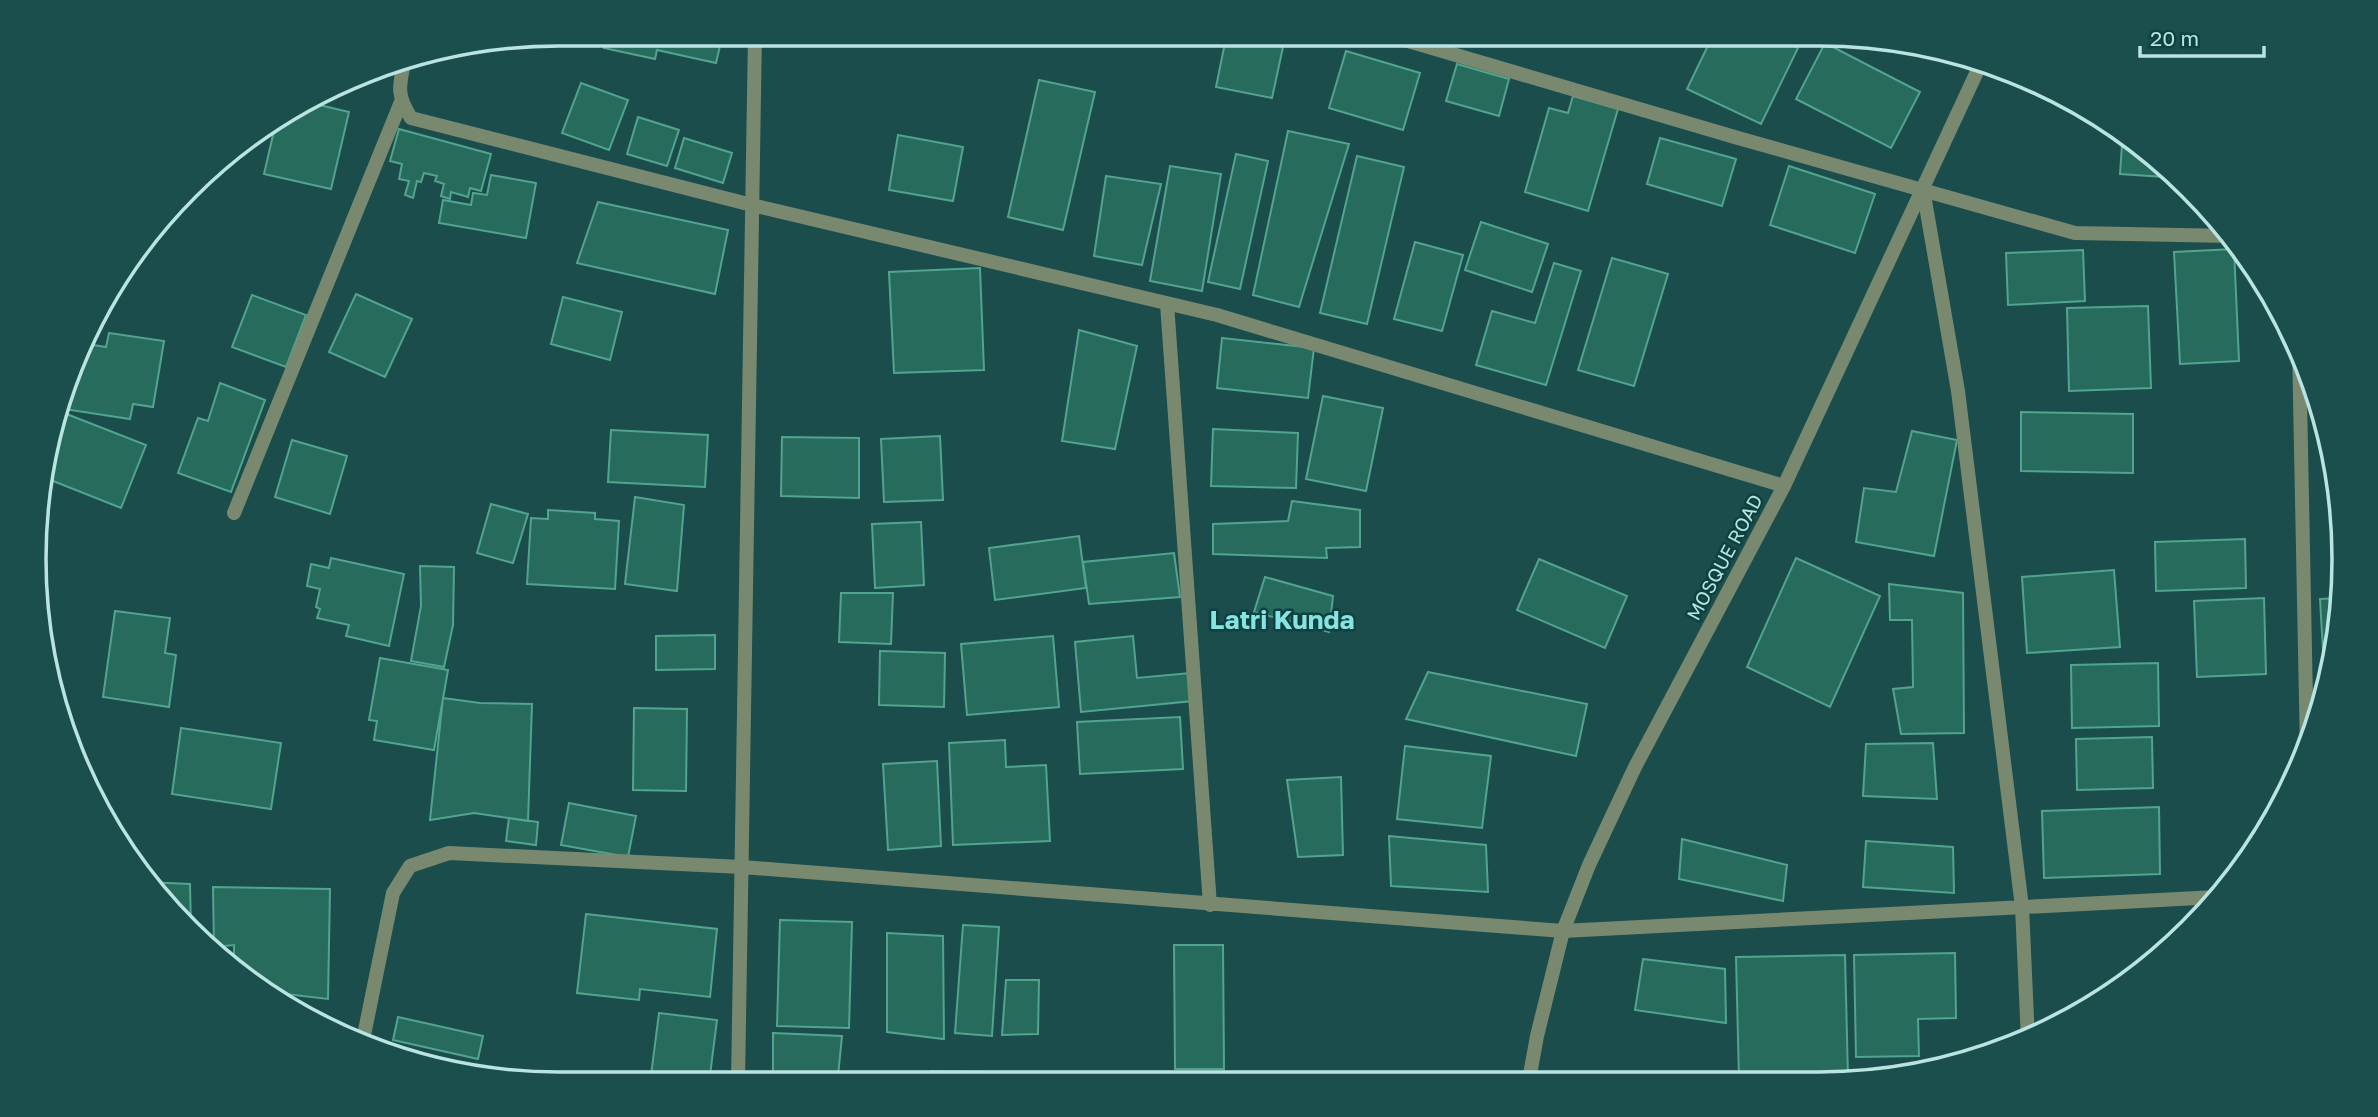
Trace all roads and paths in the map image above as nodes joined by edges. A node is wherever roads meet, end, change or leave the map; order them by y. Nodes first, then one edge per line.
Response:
1 (755, 46) edge
2 (1436, 46) edge
3 (403, 70) edge
4 (1977, 71) edge
5 (401, 102) junction
6 (1923, 189) junction
7 (752, 205) junction
8 (2218, 236) edge
9 (1167, 304) junction
10 (2300, 380) edge
11 (1784, 486) junction
12 (234, 513) dead end
13 (2306, 719) edge
14 (742, 867) junction
15 (2204, 898) edge
16 (1210, 905) junction
17 (2022, 907) junction
18 (1563, 931) junction
19 (2027, 1027) edge
20 (364, 1033) edge
21 (738, 1072) edge
22 (1531, 1072) edge

1 - 7 street
2 - 6 street
3 - 5 street
4 - 6 street, MOSQUE ROAD
5 - 7 street
5 - 12 street
6 - 8 street
6 - 11 street, MOSQUE ROAD
6 - 17 street
7 - 9 street
7 - 14 street
9 - 11 street
9 - 16 street
10 - 13 street
11 - 18 street, MOSQUE ROAD
14 - 16 street
14 - 20 street
14 - 21 street
15 - 17 street
16 - 18 street
17 - 18 street
17 - 19 street
18 - 22 street, MOSQUE ROAD

